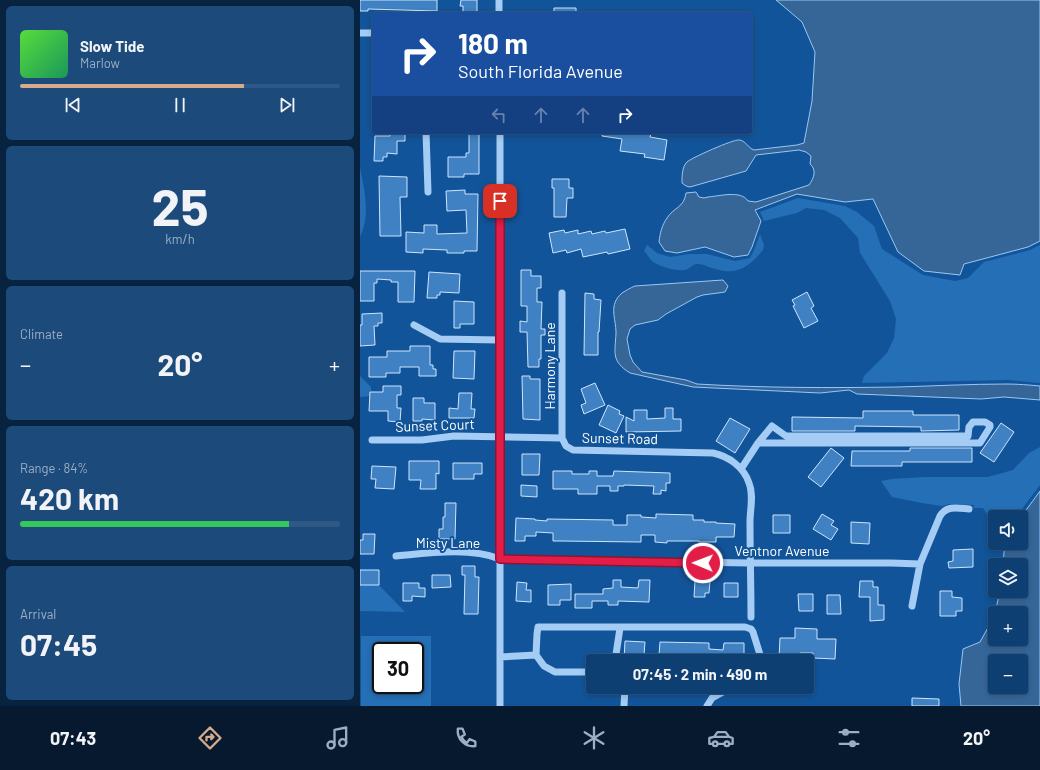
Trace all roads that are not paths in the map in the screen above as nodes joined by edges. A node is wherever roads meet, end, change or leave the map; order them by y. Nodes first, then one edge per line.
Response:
1 (499, 0) edge
2 (499, 12) edge
3 (360, 33) edge
4 (372, 33) edge
5 (426, 134) edge
6 (500, 134) edge
7 (428, 192) dead end
8 (562, 293) dead end
9 (414, 325) dead end
10 (500, 340) junction
11 (499, 437) junction
12 (562, 438) junction
13 (372, 440) dead end
14 (758, 443) junction
15 (741, 469) junction
16 (969, 509) dead end
17 (396, 556) dead end
18 (500, 559) junction
19 (750, 564) junction
20 (920, 564) junction
21 (912, 606) dead end
22 (751, 617) dead end
23 (620, 628) junction
24 (615, 654) edge
25 (760, 654) edge
26 (536, 655) junction
27 (500, 657) junction
28 (586, 672) edge
29 (625, 694) edge
30 (719, 694) edge
31 (500, 706) edge
32 (624, 706) edge
33 (706, 706) edge

1 - 2 street
3 - 4 street
5 - 7 street
6 - 10 street
8 - 12 street, Harmony Lane
9 - 10 street
10 - 11 street
11 - 12 street, Sunset Road
11 - 13 street, Sunset Court
11 - 18 street
12 - 15 street, Sunset Road
14 - 14 street
14 - 15 street
15 - 19 street
16 - 20 street
17 - 18 street, Misty Lane
18 - 19 street, Ventnor Avenue
18 - 27 street
19 - 20 street, Ventnor Avenue
19 - 22 street
20 - 21 street
23 - 24 street
23 - 25 street
23 - 26 street
26 - 27 street
26 - 28 street
27 - 31 street
29 - 32 street
30 - 33 street

